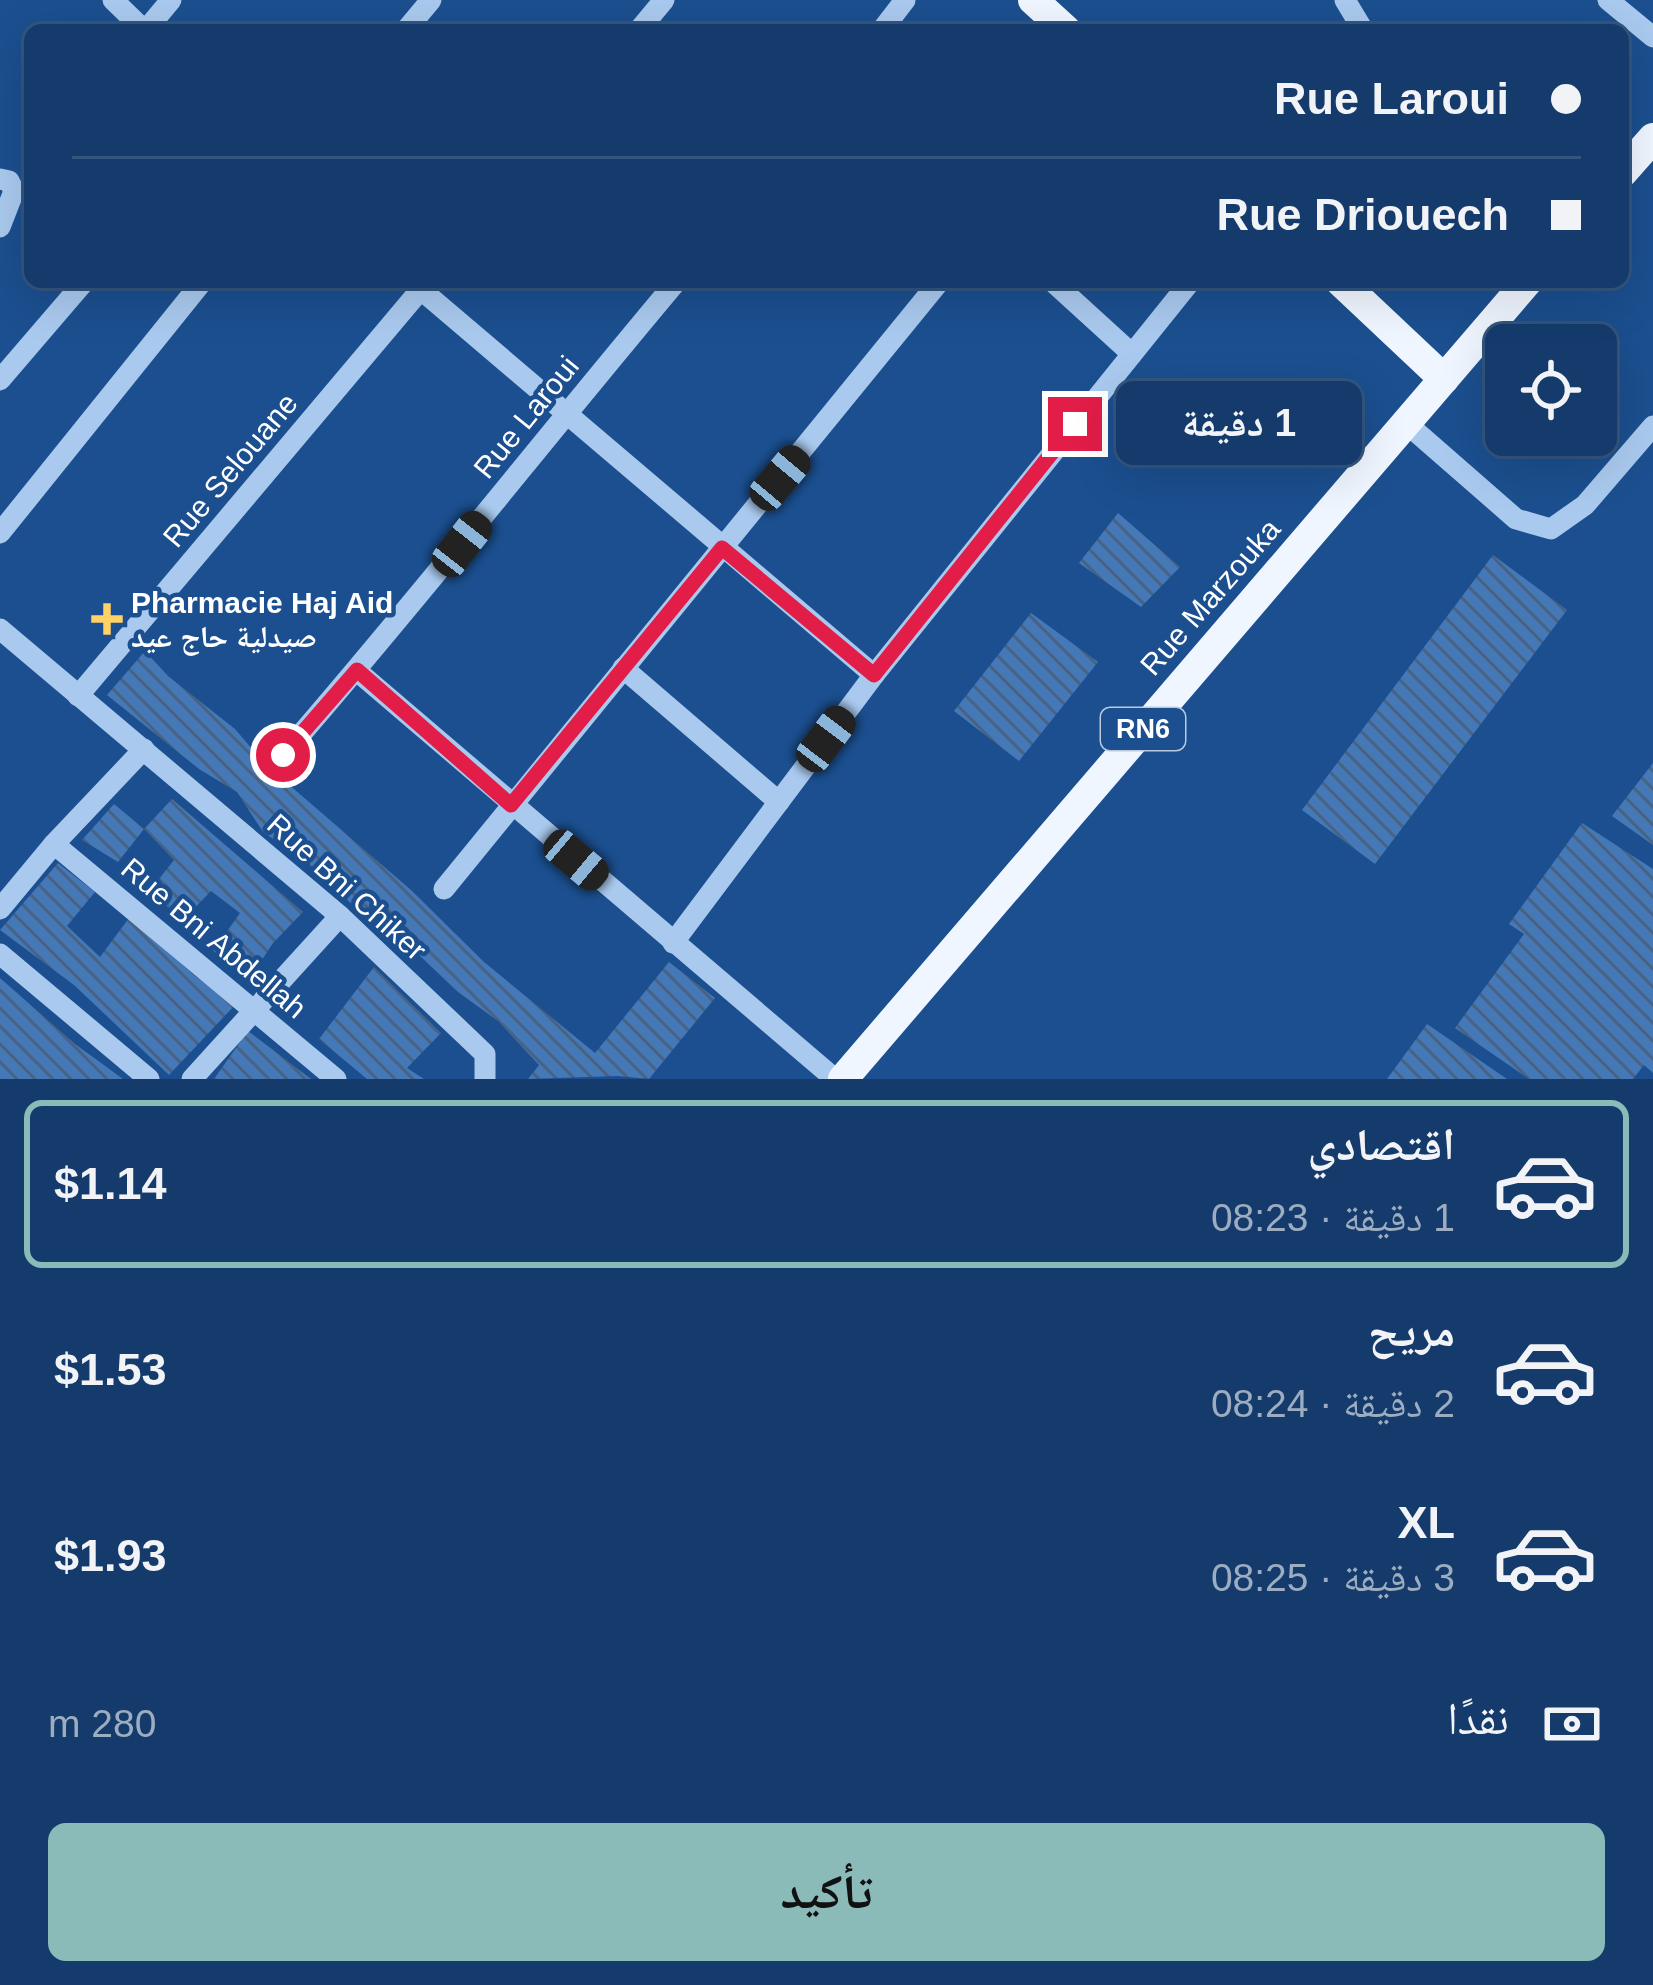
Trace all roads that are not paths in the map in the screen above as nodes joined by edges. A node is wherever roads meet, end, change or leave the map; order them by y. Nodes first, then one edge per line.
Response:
1 (113, 0) edge
2 (171, 0) edge
3 (431, 0) edge
4 (664, 0) edge
5 (904, 0) edge
6 (1033, 0) edge
7 (1607, 0) edge
8 (139, 24) edge
9 (151, 24) edge
10 (411, 24) edge
11 (644, 24) edge
12 (886, 24) edge
13 (1059, 24) edge
14 (1653, 37) edge
15 (1653, 138) edge
16 (1629, 165) edge
17 (0, 179) edge
18 (0, 227) edge
19 (79, 288) edge
20 (197, 288) edge
21 (417, 288) edge
22 (424, 288) edge
23 (671, 288) edge
24 (934, 288) edge
25 (1060, 288) edge
26 (1185, 288) edge
27 (1347, 288) edge
28 (1522, 288) edge
29 (1132, 354) junction
30 (1444, 379) junction
31 (0, 380) edge
32 (565, 415) junction
33 (1406, 423) junction
34 (1653, 425) edge
35 (0, 532) edge
36 (722, 548) junction
37 (0, 629) edge
38 (623, 668) junction
39 (357, 670) junction
40 (874, 675) junction
41 (78, 696) junction
42 (144, 749) junction
43 (283, 755) dead end
44 (779, 802) junction
45 (511, 805) junction
46 (54, 844) junction
47 (444, 889) dead end
48 (0, 909) edge
49 (340, 916) junction
50 (673, 943) junction
51 (1, 955) edge
52 (253, 1010) junction
53 (149, 1079) edge
54 (192, 1079) edge
55 (336, 1079) edge
56 (485, 1079) edge
57 (839, 1079) edge

1 - 8 street
2 - 9 street
3 - 10 street
4 - 11 street
5 - 12 street
6 - 13 main road
7 - 14 street
15 - 16 main road
17 - 18 street
19 - 31 street
20 - 35 street
21 - 41 street, Rue Selouane
22 - 32 street
23 - 32 street, Rue Laroui
24 - 36 street
25 - 29 street
26 - 29 street
27 - 30 main road
28 - 30 main road, RN6
29 - 40 street
30 - 33 main road, Rue Marzouka / RN6
32 - 36 street
32 - 39 street, Rue Laroui
33 - 34 street
33 - 57 main road, Rue Marzouka / RN6
36 - 38 street
36 - 40 street
37 - 41 street, Rue Bni Chiker
38 - 44 street
38 - 45 street
39 - 43 street, Rue Laroui
39 - 45 street
40 - 44 street
41 - 42 street, Rue Bni Chiker
42 - 46 street
42 - 49 street, Rue Bni Chiker
44 - 50 street
45 - 47 street
45 - 50 street
46 - 48 street
46 - 52 street, Rue Bni Abdellah
49 - 52 street
49 - 56 street, Rue Bni Chiker
50 - 57 street
51 - 53 street
52 - 54 street
52 - 55 street, Rue Bni Abdellah

